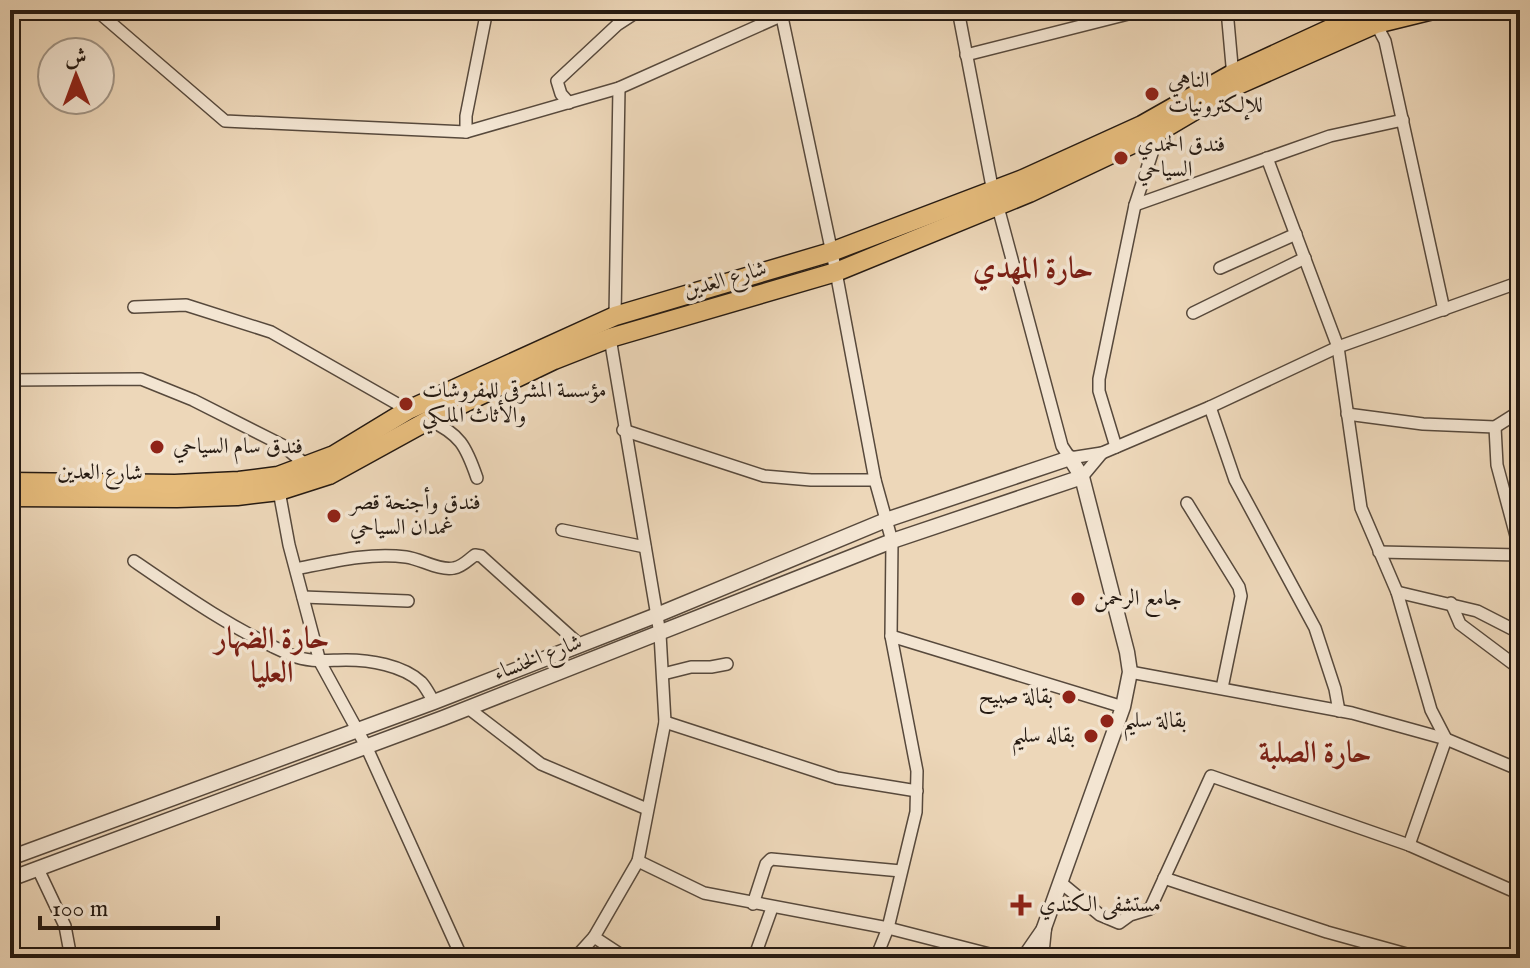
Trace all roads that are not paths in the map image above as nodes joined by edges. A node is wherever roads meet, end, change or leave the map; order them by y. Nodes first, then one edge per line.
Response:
1 (96, 10) edge
2 (487, 10) edge
3 (640, 10) edge
4 (794, 10) edge
5 (983, 10) edge
6 (1144, 10) edge
7 (1227, 10) edge
8 (1433, 10) edge
9 (958, 13) edge
10 (1371, 14) edge
11 (782, 17) junction
12 (966, 55) junction
13 (1235, 80) junction
14 (619, 88) junction
15 (569, 103) junction
16 (1403, 120) junction
17 (1160, 131) junction
18 (466, 132) junction
19 (1267, 158) junction
20 (996, 199) junction
21 (1135, 205) junction
22 (1296, 234) junction
23 (831, 252) junction
24 (1305, 258) junction
25 (1220, 268) dead end
26 (836, 272) junction
27 (1520, 282) edge
28 (134, 307) dead end
29 (1444, 310) junction
30 (1193, 313) dead end
31 (615, 316) junction
32 (610, 338) junction
33 (1338, 347) junction
34 (10, 380) edge
35 (1210, 407) junction
36 (408, 410) junction
37 (1347, 414) junction
38 (1520, 415) edge
39 (429, 420) junction
40 (1495, 427) junction
41 (623, 430) junction
42 (1116, 447) junction
43 (1102, 453) junction
44 (1070, 458) junction
45 (305, 464) junction
46 (1082, 477) junction
47 (477, 478) dead end
48 (875, 480) junction
49 (10, 482) edge
50 (279, 491) junction
51 (10, 497) edge
52 (1187, 503) dead end
53 (886, 520) junction
54 (562, 530) dead end
55 (1520, 540) edge
56 (892, 541) junction
57 (645, 547) junction
58 (1379, 552) junction
59 (1520, 555) edge
60 (134, 561) dead end
61 (296, 569) junction
62 (1397, 592) junction
63 (303, 597) junction
64 (408, 601) dead end
65 (1451, 603) junction
66 (657, 615) junction
67 (1520, 633) edge
68 (660, 634) junction
69 (891, 636) junction
70 (580, 645) junction
71 (320, 662) junction
72 (727, 664) dead end
73 (1520, 669) edge
74 (1130, 672) junction
75 (663, 674) junction
76 (1222, 688) junction
77 (434, 702) junction
78 (1123, 707) junction
79 (468, 708) junction
80 (1339, 711) junction
81 (665, 722) junction
82 (358, 731) junction
83 (1446, 739) junction
84 (366, 746) junction
85 (1520, 770) edge
86 (917, 791) junction
87 (647, 809) junction
88 (1409, 845) junction
89 (10, 858) edge
90 (638, 861) junction
91 (38, 869) junction
92 (901, 871) junction
93 (1164, 878) junction
94 (10, 879) edge
95 (1060, 882) junction
96 (1520, 894) edge
97 (753, 904) junction
98 (772, 908) junction
99 (888, 928) junction
100 (1044, 928) junction
101 (594, 937) junction
102 (71, 958) edge
103 (462, 958) edge
104 (575, 958) edge
105 (626, 958) edge
106 (754, 958) edge
107 (876, 958) edge
108 (1005, 958) edge
109 (1024, 958) edge
110 (1041, 958) edge
111 (1421, 958) edge

1 - 18 street
2 - 18 street
3 - 15 street
4 - 11 street
5 - 9 street
6 - 12 street
7 - 13 street
8 - 10 main road, شارع العدين
9 - 12 street
10 - 13 main road, شارع العدين
10 - 16 street
11 - 14 street
11 - 23 street
12 - 20 street
13 - 17 main road, شارع العدين
13 - 20 main road, شارع العدين
14 - 15 street
14 - 31 street
15 - 18 street
16 - 19 street
16 - 29 street
17 - 20 main road, شارع العدين
17 - 21 street
19 - 21 street
19 - 22 street
20 - 23 main road, شارع العدين
20 - 26 main road, شارع العدين
20 - 44 street
21 - 42 street
22 - 24 street
22 - 25 street
23 - 26 street
23 - 31 main road, شارع العدين
24 - 30 street
24 - 33 street
26 - 32 main road, شارع العدين
26 - 48 street
27 - 29 street
28 - 36 street
29 - 33 street
31 - 36 main road, شارع العدين
32 - 39 main road, شارع العدين
32 - 41 street
33 - 35 street
33 - 37 street
34 - 45 street
35 - 42 street
35 - 80 street
36 - 45 main road, شارع العدين
37 - 40 street
37 - 58 street
38 - 40 street
39 - 47 street
39 - 50 main road, شارع العدين
40 - 55 street
41 - 48 street
41 - 57 street
42 - 43 street
43 - 44 street
43 - 46 street
44 - 46 street
44 - 53 street, شارع الخنساء
45 - 49 main road, شارع العدين
46 - 56 street, شارع الخنساء
46 - 74 street
48 - 53 street
50 - 51 main road, شارع العدين
50 - 61 street
52 - 76 street
53 - 56 street
53 - 66 street, شارع الخنساء
54 - 57 street
56 - 68 street, شارع الخنساء
56 - 69 street
57 - 66 street
58 - 59 street
58 - 62 street
60 - 71 street
61 - 63 street
61 - 70 street
62 - 65 street
62 - 83 street
63 - 64 street
63 - 71 street
65 - 67 street
65 - 73 street
66 - 68 street
66 - 70 street, شارع الخنساء
68 - 75 street
68 - 79 street, شارع الخنساء
69 - 78 street
69 - 86 street
70 - 77 street, شارع الخنساء
71 - 77 street
71 - 82 street
72 - 75 street
74 - 76 street
74 - 78 street
75 - 81 street
76 - 80 street
77 - 82 street, شارع الخنساء
78 - 95 street
79 - 84 street, شارع الخنساء
79 - 87 street
80 - 83 street
81 - 86 street
81 - 87 street
82 - 84 street
82 - 89 street, شارع الخنساء
83 - 85 street
83 - 88 street
84 - 91 street, شارع الخنساء
84 - 103 street
86 - 92 street
87 - 90 street
88 - 93 street
88 - 96 street
90 - 97 street
90 - 101 street
91 - 94 street, شارع الخنساء
91 - 102 street
92 - 97 street
92 - 99 street
93 - 95 street
93 - 111 street
95 - 100 street
97 - 98 street
98 - 99 street
98 - 106 street
99 - 107 street
99 - 108 street
100 - 109 street
100 - 110 street
101 - 104 street
101 - 105 street

